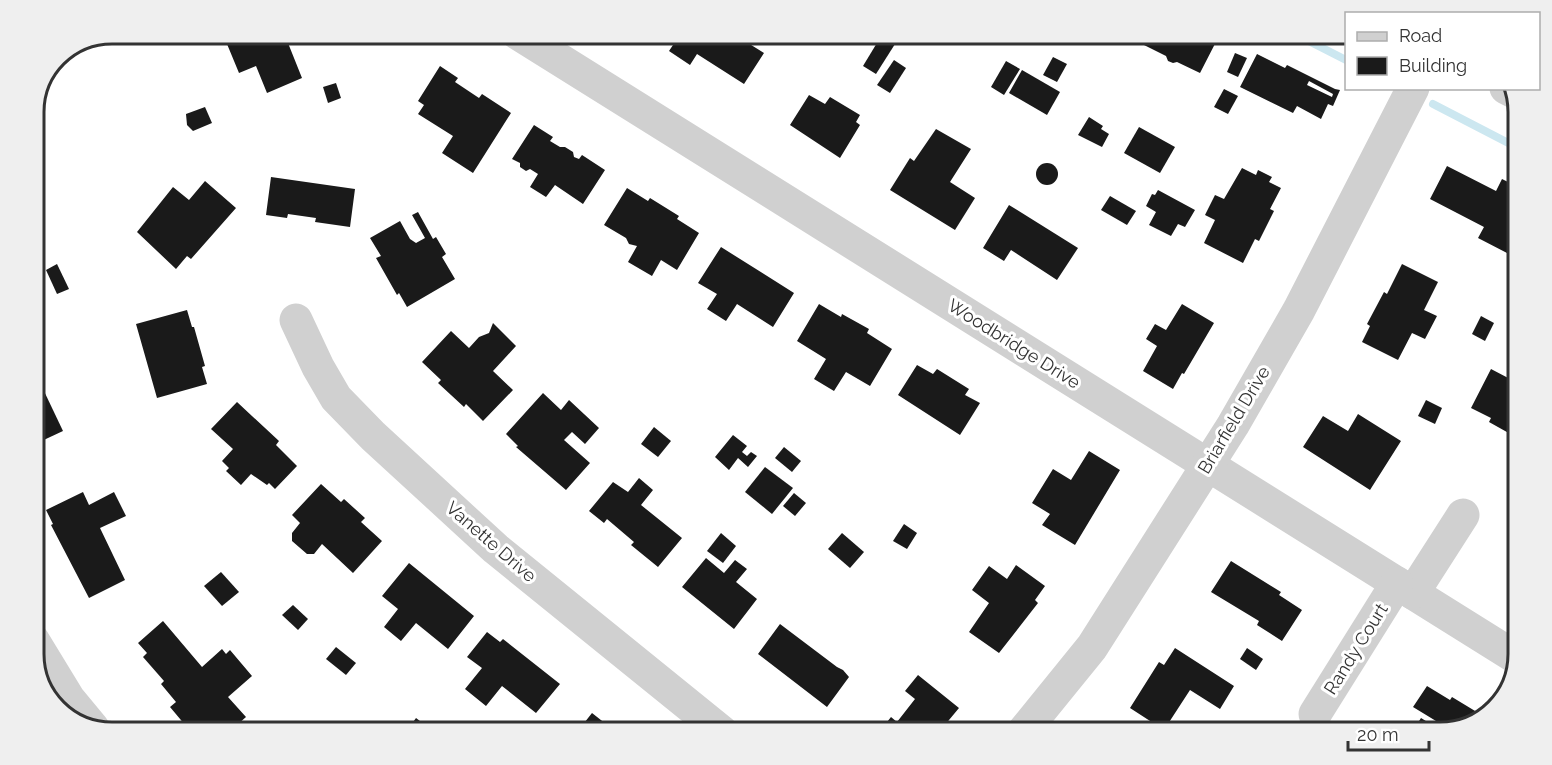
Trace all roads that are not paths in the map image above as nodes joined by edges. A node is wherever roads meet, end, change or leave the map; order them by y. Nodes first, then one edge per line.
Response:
1 (535, 44) edge
2 (1412, 90) edge
3 (296, 320) dead end
4 (1207, 465) junction
5 (1463, 515) dead end
6 (1405, 588) junction
7 (1508, 652) edge
8 (45, 665) edge
9 (1314, 714) dead end
10 (83, 716) edge
11 (711, 722) edge
12 (1031, 722) edge

1 - 4 street, Woodbridge Drive
2 - 4 street, Briarfield Drive
3 - 11 street, Vanette Drive
4 - 6 street, Woodbridge Drive
4 - 12 street, Briarfield Drive
5 - 6 street, Randy Court
6 - 7 street, Woodbridge Drive
6 - 9 street, Randy Court
8 - 10 street

